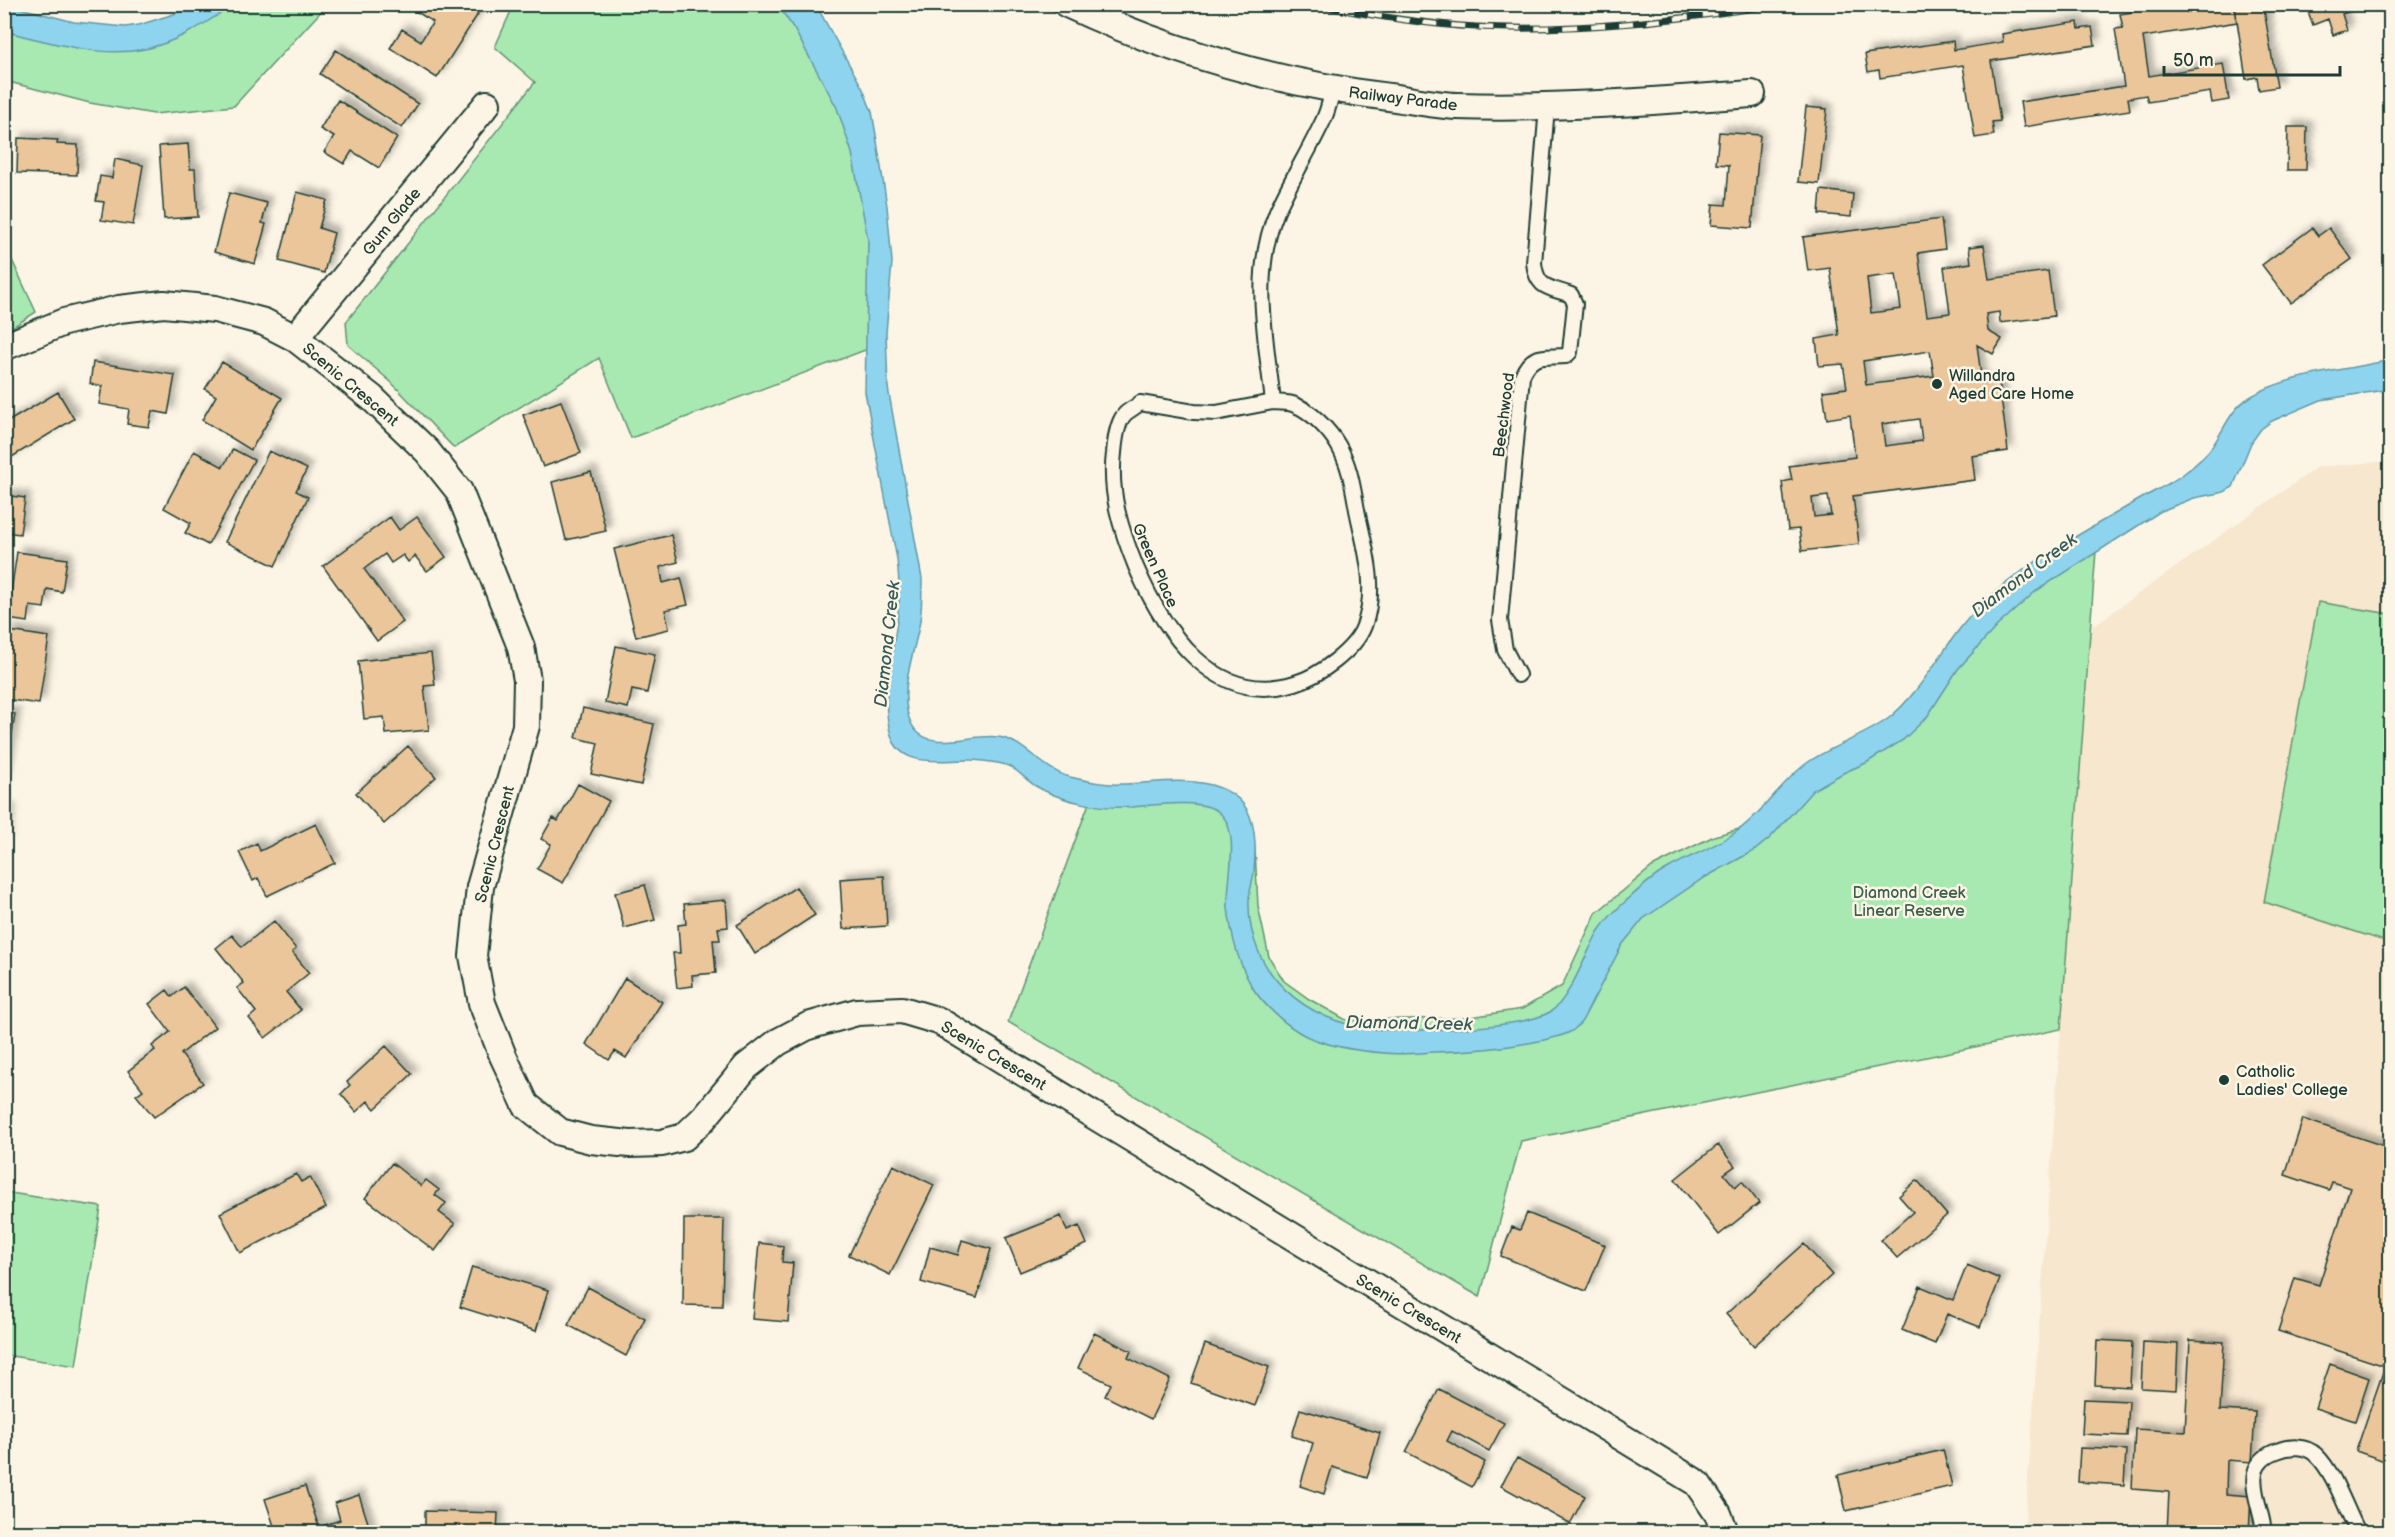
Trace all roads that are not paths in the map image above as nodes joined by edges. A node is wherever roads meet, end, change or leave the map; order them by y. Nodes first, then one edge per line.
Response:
1 (1067, 4) edge
2 (1332, 90) junction
3 (1752, 94) dead end
4 (487, 104) dead end
5 (1547, 107) junction
6 (295, 338) junction
7 (4, 347) edge
8 (1273, 402) junction
9 (1518, 675) dead end
10 (1725, 1533) edge
11 (2264, 1533) edge
12 (2358, 1533) edge

1 - 2 street, Railway Parade
2 - 5 street, Railway Parade
2 - 8 lane
3 - 5 street, Railway Parade
4 - 6 street, Gum Glade
5 - 9 lane, Beechwood
6 - 7 street, Scenic Crescent
6 - 10 street, Scenic Crescent
8 - 8 lane, Green Place
11 - 12 lane

